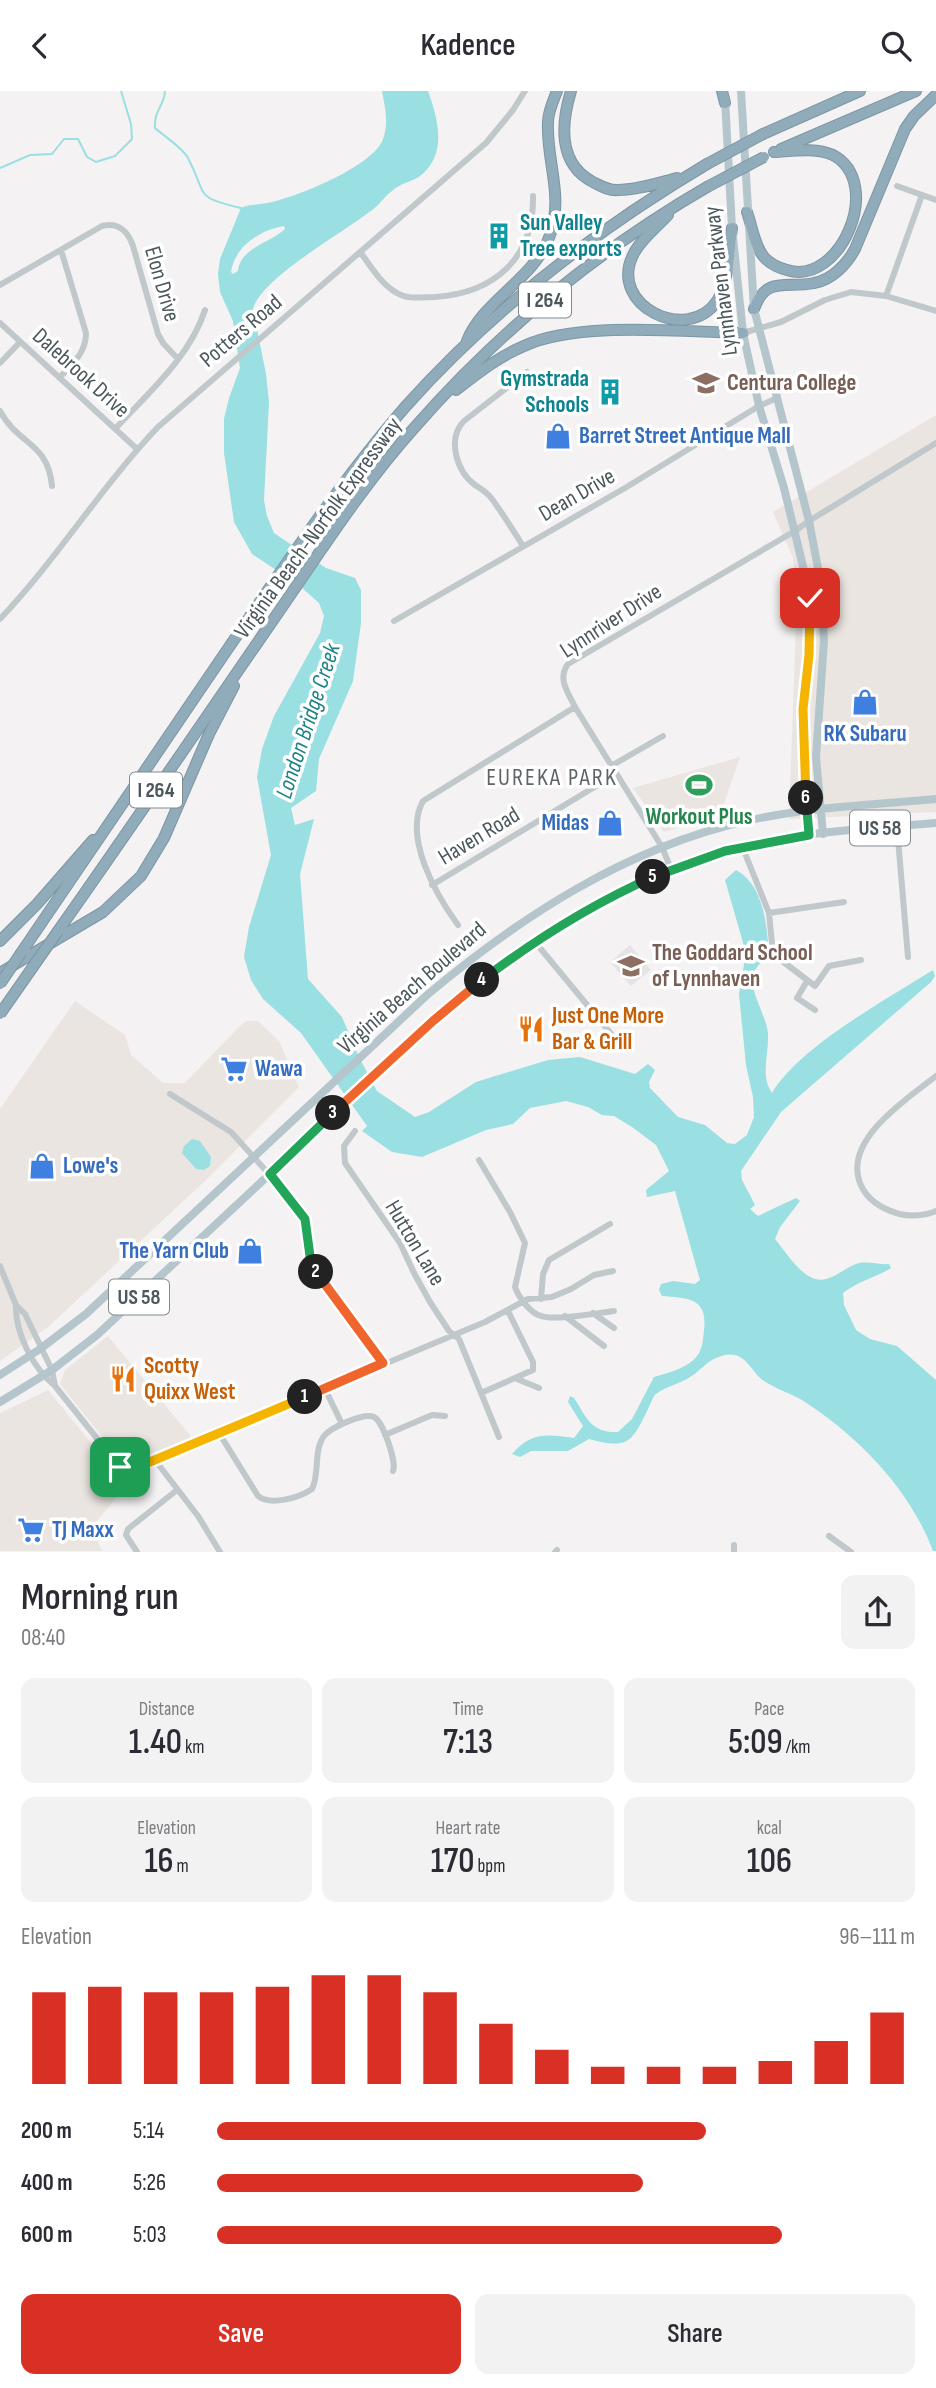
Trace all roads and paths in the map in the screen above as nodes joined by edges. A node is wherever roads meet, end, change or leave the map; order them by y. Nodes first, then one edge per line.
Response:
1 (525, 91) edge
2 (557, 91) edge
3 (571, 91) edge
4 (723, 91) edge
5 (741, 91) edge
6 (860, 91) edge
7 (916, 91) edge
8 (936, 95) edge
9 (725, 103) joint
10 (769, 154) junction
11 (688, 176) junction
12 (897, 186) dead end
13 (922, 195) junction
14 (533, 196) dead end
15 (936, 200) edge
16 (676, 205) junction
17 (747, 212) junction
18 (732, 228) junction
19 (61, 250) junction
20 (361, 253) junction
21 (0, 285) edge
22 (886, 296) junction
23 (754, 309) junction
24 (205, 310) dead end
25 (936, 311) edge
26 (0, 323) edge
27 (759, 330) junction
28 (743, 333) junction
29 (20, 342) junction
30 (465, 346) junction
31 (178, 359) junction
32 (0, 363) edge
33 (527, 372) dead end
34 (60, 377) junction
35 (777, 398) junction
36 (759, 406) junction
37 (0, 411) edge
38 (428, 412) junction
39 (116, 428) junction
40 (936, 443) edge
41 (137, 449) junction
42 (52, 486) dead end
43 (809, 521) junction
44 (796, 531) junction
45 (523, 546) junction
46 (0, 607) edge
47 (6, 612) junction
48 (0, 619) edge
49 (394, 621) dead end
50 (254, 649) junction
51 (575, 707) junction
52 (663, 736) dead end
53 (611, 766) junction
54 (616, 774) junction
55 (936, 799) edge
56 (821, 810) junction
57 (807, 811) junction
58 (114, 816) junction
59 (936, 823) edge
60 (897, 827) junction
61 (823, 834) junction
62 (809, 835) junction
63 (742, 846) junction
64 (662, 847) junction
65 (671, 869) junction
66 (432, 885) junction
67 (844, 902) dead end
68 (769, 913) junction
69 (458, 925) dead end
70 (0, 941) edge
71 (536, 942) junction
72 (908, 957) dead end
73 (861, 960) dead end
74 (0, 973) edge
75 (807, 981) junction
76 (0, 984) edge
77 (815, 1010) dead end
78 (0, 1014) edge
79 (617, 1041) dead end
80 (936, 1076) edge
81 (170, 1094) dead end
82 (355, 1131) dead end
83 (255, 1156) junction
84 (479, 1160) dead end
85 (270, 1174) junction
86 (936, 1211) edge
87 (610, 1224) dead end
88 (0, 1266) edge
89 (613, 1271) dead end
90 (541, 1299) junction
91 (523, 1301) junction
92 (16, 1305) junction
93 (508, 1311) junction
94 (614, 1311) dead end
95 (593, 1313) junction
96 (565, 1316) junction
97 (614, 1328) dead end
98 (454, 1335) junction
99 (604, 1346) dead end
100 (40, 1349) junction
101 (30, 1355) junction
102 (383, 1363) junction
103 (52, 1370) junction
104 (0, 1374) edge
105 (42, 1376) junction
106 (517, 1378) junction
107 (55, 1386) junction
108 (539, 1388) dead end
109 (325, 1389) junction
110 (481, 1393) junction
111 (0, 1402) edge
112 (445, 1416) dead end
113 (342, 1424) junction
114 (219, 1433) junction
115 (385, 1435) junction
116 (499, 1437) dead end
117 (155, 1460) junction
118 (393, 1471) dead end
119 (177, 1490) junction
120 (829, 1536) dead end
121 (839, 1543) junction
122 (137, 1552) edge
123 (220, 1552) edge
124 (835, 1552) edge
125 (851, 1552) edge

1 - 20 street, Potters Road
2 - 30 highway
3 - 11 highway
4 - 9 highway
5 - 17 main road, Lynnhaven Parkway
6 - 11 highway, Virginia Beach-Norfolk Expressway / I 264, bridge
7 - 10 highway, Virginia Beach-Norfolk Expressway / I 264
8 - 23 highway
9 - 18 main road, Lynnhaven Parkway
10 - 16 highway, Virginia Beach-Norfolk Expressway / I 264, bridge
10 - 17 highway
11 - 30 highway, Virginia Beach-Norfolk Expressway / I 264
12 - 13 street
13 - 15 street
13 - 22 street
14 - 20 street
16 - 18 highway
16 - 38 highway, Virginia Beach-Norfolk Expressway / I 264
17 - 23 main road, Lynnhaven Parkway
18 - 28 main road, Lynnhaven Parkway
19 - 21 street, Elon Drive
19 - 31 street, Elon Drive
19 - 34 street
20 - 41 street, Potters Road
22 - 25 street
22 - 27 street
23 - 27 main road, Lynnhaven Parkway
24 - 31 street
26 - 29 street, Dalebrook Drive
27 - 28 street
27 - 35 main road, Lynnhaven Parkway
28 - 36 main road, Lynnhaven Parkway
28 - 38 highway
29 - 32 street
29 - 34 street, Dalebrook Drive
30 - 58 highway, Virginia Beach-Norfolk Expressway / I 264
31 - 39 street
33 - 45 street
34 - 39 street, Dalebrook Drive
35 - 36 street, Dean Drive
35 - 43 main road, Lynnhaven Parkway
36 - 44 main road, Lynnhaven Parkway
36 - 45 street, Dean Drive
37 - 42 street
38 - 50 highway, Virginia Beach-Norfolk Expressway / I 264
39 - 41 street, Dalebrook Drive
40 - 43 street, Lynnriver Drive
41 - 47 street, Potters Road
43 - 44 street, Lynnriver Drive
43 - 56 main road, Lynnhaven Parkway
44 - 51 street, Lynnriver Drive
44 - 57 main road, Lynnhaven Parkway
45 - 49 street, Dean Drive
46 - 47 street
47 - 48 street, Potters Road
50 - 74 highway
50 - 78 highway, Virginia Beach-Norfolk Expressway / I 264, bridge
51 - 53 street, Lynnriver Drive
51 - 66 street
52 - 53 street
53 - 54 street, Lynnriver Drive
54 - 64 street, Lynnriver Drive
54 - 66 street, Haven Road
55 - 56 main road, Virginia Beach Boulevard / US 58
56 - 57 main road, Virginia Beach Boulevard / US 58
56 - 61 main road, Lynnhaven Parkway
57 - 62 main road, Lynnhaven Parkway
57 - 64 main road, Virginia Beach Boulevard / US 58
58 - 70 highway
58 - 76 highway, Virginia Beach-Norfolk Expressway / I 264, bridge
59 - 60 main road, Virginia Beach Boulevard / US 58
60 - 61 main road, Virginia Beach Boulevard / US 58
60 - 72 street
61 - 62 main road, Virginia Beach Boulevard / US 58
62 - 63 main road, Virginia Beach Boulevard / US 58
63 - 65 main road, Virginia Beach Boulevard / US 58
63 - 68 street
64 - 65 street, Lynnriver Drive
64 - 83 main road, Virginia Beach Boulevard / US 58
65 - 71 main road, Virginia Beach Boulevard / US 58
66 - 69 street
67 - 68 street
68 - 75 street
71 - 79 street
71 - 85 main road, Virginia Beach Boulevard / US 58
73 - 75 street
75 - 77 street
80 - 86 street
81 - 83 street
82 - 98 street, Hutton Lane
83 - 85 street
83 - 100 main road, Virginia Beach Boulevard / US 58
84 - 91 street
85 - 102 street
85 - 103 main road, Virginia Beach Boulevard / US 58
87 - 90 street
88 - 92 street
89 - 90 street
90 - 91 street
91 - 93 street
91 - 96 street
92 - 100 street
92 - 101 street
93 - 98 street
93 - 106 street
94 - 95 street
95 - 96 street
95 - 97 street
96 - 99 street
98 - 102 street
98 - 110 street, Hutton Lane
100 - 101 main road, Virginia Beach Boulevard / US 58
100 - 103 street
101 - 104 main road, Virginia Beach Boulevard / US 58
101 - 105 street
102 - 109 street
103 - 105 main road, Virginia Beach Boulevard / US 58
103 - 107 street
105 - 107 street
105 - 111 main road, Virginia Beach Boulevard / US 58
106 - 108 street
106 - 110 street
107 - 117 street
109 - 113 street
109 - 114 street
110 - 116 street, Hutton Lane
112 - 115 street
113 - 114 street
113 - 115 street
114 - 117 street
115 - 118 street
117 - 119 street
119 - 122 street
119 - 123 street
120 - 121 street
121 - 124 street
121 - 125 street

